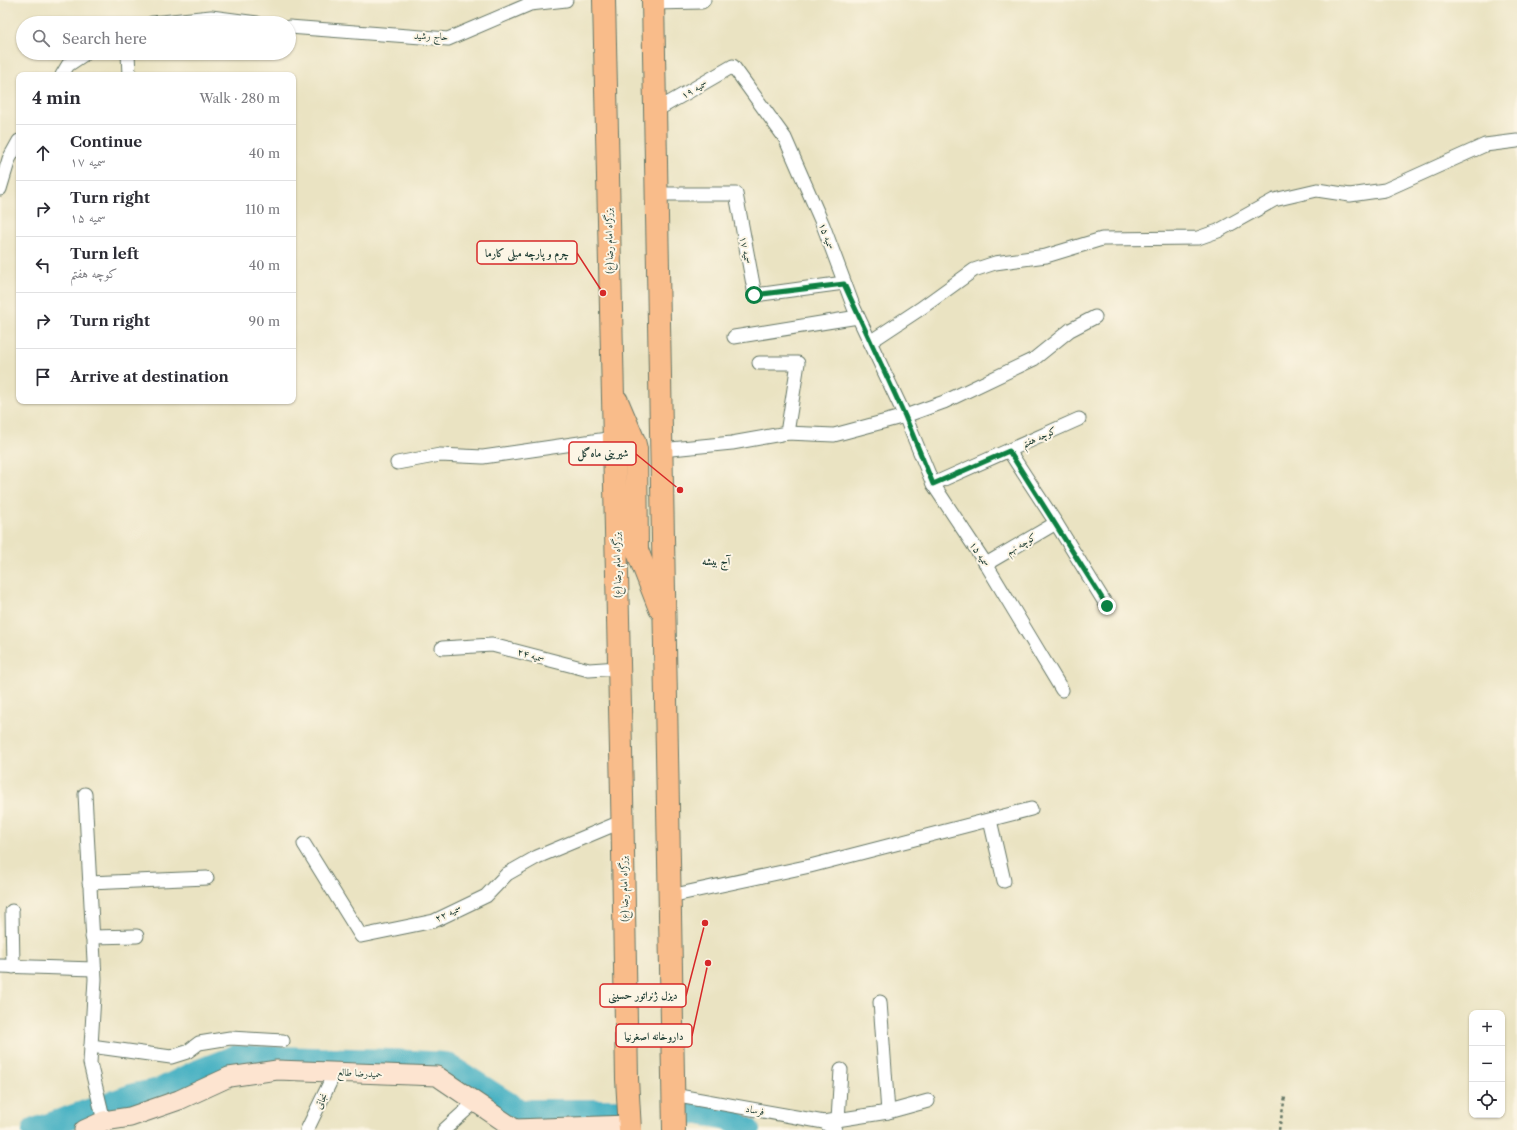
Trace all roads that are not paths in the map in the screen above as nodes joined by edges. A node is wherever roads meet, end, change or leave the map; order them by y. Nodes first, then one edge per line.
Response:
1 (566, 0) edge
2 (604, 0) edge
3 (704, 0) edge
4 (653, 1) edge
5 (296, 28) edge
6 (76, 60) edge
7 (129, 60) edge
8 (733, 66) joint
9 (64, 72) edge
10 (130, 72) edge
11 (655, 111) junction
12 (1517, 141) edge
13 (16, 146) edge
14 (0, 189) edge
15 (657, 194) junction
16 (844, 284) junction
17 (1095, 316) dead end
18 (858, 317) junction
19 (734, 337) dead end
20 (870, 342) junction
21 (759, 363) dead end
22 (613, 391) junction
23 (905, 416) junction
24 (1079, 419) dead end
25 (787, 433) junction
26 (614, 438) junction
27 (661, 450) junction
28 (1009, 451) junction
29 (397, 463) dead end
30 (933, 484) junction
31 (626, 503) junction
32 (662, 504) junction
33 (1056, 523) junction
34 (986, 564) junction
35 (1107, 606) dead end
36 (665, 621) junction
37 (442, 648) dead end
38 (619, 668) junction
39 (1062, 690) dead end
40 (85, 794) dead end
41 (1031, 809) dead end
42 (990, 820) junction
43 (623, 821) junction
44 (304, 844) dead end
45 (207, 878) dead end
46 (1004, 881) dead end
47 (89, 883) junction
48 (670, 896) junction
49 (12, 911) dead end
50 (137, 936) dead end
51 (92, 937) junction
52 (6, 966) edge
53 (94, 969) junction
54 (880, 1002) dead end
55 (283, 1041) dead end
56 (91, 1046) junction
57 (841, 1070) dead end
58 (335, 1072) junction
59 (673, 1095) junction
60 (928, 1101) dead end
61 (475, 1102) junction
62 (888, 1112) junction
63 (104, 1121) junction
64 (832, 1124) edge
65 (630, 1128) edge
66 (84, 1130) edge
67 (307, 1130) edge
68 (444, 1130) edge
69 (515, 1130) edge
70 (674, 1130) edge

1 - 5 street, حاج رشید
2 - 22 highway, بزرگراه امام رضا (ع)
3 - 4 street
4 - 11 highway
6 - 9 street
7 - 10 street
8 - 11 street, سمیه ۱۹
8 - 16 street, سمیه ۱۵
11 - 15 highway
12 - 20 street
13 - 14 street
15 - 16 street, سمیه ۱۷
15 - 27 highway
16 - 18 street, سمیه ۱۵
17 - 23 street
18 - 19 street
18 - 20 street, سمیه ۱۵
20 - 23 street, سمیه ۱۵
21 - 25 street
22 - 26 highway, بزرگراه امام رضا (ع)
22 - 31 highway
23 - 25 street
23 - 30 street, سمیه ۱۵
24 - 28 street, کوچه هفتم
25 - 27 street
26 - 29 street
26 - 31 highway, بزرگراه امام رضا (ع)
27 - 32 highway
28 - 30 street, کوچه هفتم
28 - 33 street
30 - 34 street, سمیه ۱۵
31 - 32 highway
31 - 36 highway
31 - 38 highway, بزرگراه امام رضا (ع)
32 - 36 highway
33 - 34 street, کوچه نهم
33 - 35 street
34 - 39 street, سمیه ۱۵
36 - 48 highway
37 - 38 street, سمیه ۲۴
38 - 43 highway, بزرگراه امام رضا (ع)
40 - 47 street
41 - 42 street
42 - 46 street
42 - 48 street
43 - 44 street, سمیه ۲۲
43 - 65 highway, بزرگراه امام رضا (ع)
45 - 47 street
47 - 51 street
48 - 59 highway
49 - 52 street
50 - 51 street
51 - 53 street
52 - 53 street
53 - 56 street
54 - 62 street
55 - 56 street
56 - 63 street
57 - 64 street
58 - 61 main road, حمیدرضا طالع
58 - 63 main road, حمیدرضا طالع
58 - 67 street, نجاتی
59 - 64 street, فرساد
59 - 70 highway
60 - 62 street, فرساد
61 - 68 street
61 - 69 main road, حمیدرضا طالع
62 - 64 street, فرساد
63 - 66 main road, حمیدرضا طالع
65 - 69 main road, حمیدرضا طالع

